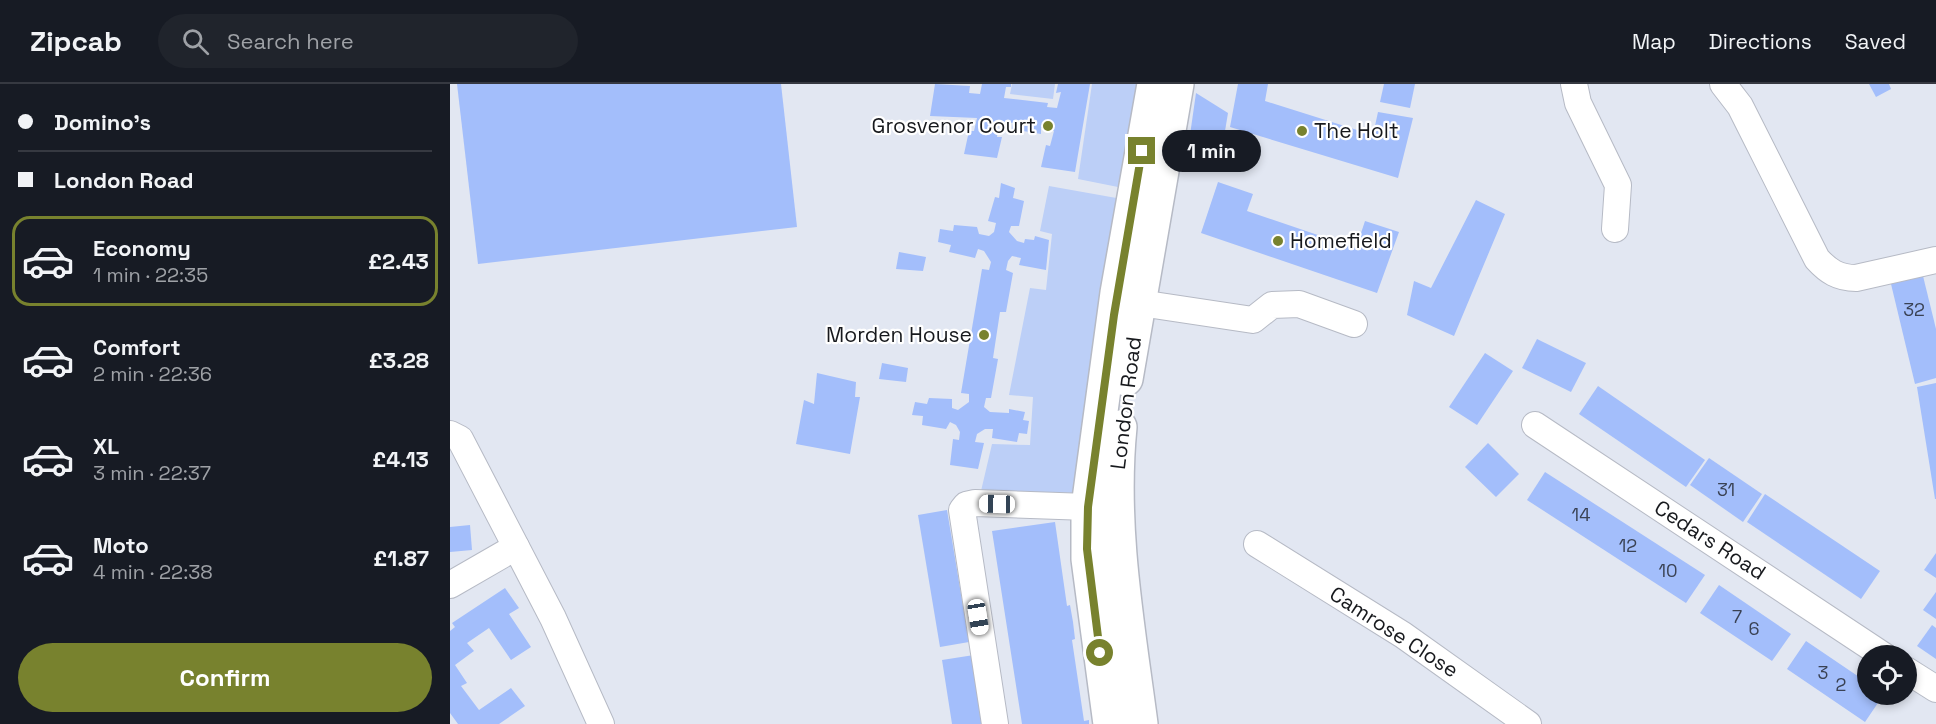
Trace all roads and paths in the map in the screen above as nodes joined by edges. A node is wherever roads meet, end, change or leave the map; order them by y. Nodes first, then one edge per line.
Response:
1 (1154, 84) edge
2 (1177, 84) edge
3 (1574, 84) edge
4 (1723, 84) edge
5 (1615, 229) dead end
6 (1936, 260) edge
7 (1140, 303) junction
8 (1354, 324) dead end
9 (1535, 425) dead end
10 (450, 434) edge
11 (1088, 507) junction
12 (1257, 544) dead end
13 (516, 547) junction
14 (450, 585) edge
15 (1867, 645) edge
16 (1917, 677) edge
17 (1936, 689) edge
18 (601, 724) edge
19 (994, 724) edge
20 (1110, 724) edge
21 (1141, 724) edge
22 (1528, 724) edge

1 - 11 highway, London Road
2 - 7 highway, London Road
3 - 5 street
4 - 6 street
7 - 8 street
7 - 21 highway, London Road
9 - 15 street, Cedars Road
10 - 13 street
11 - 19 street
11 - 20 highway, London Road
12 - 22 street, Camrose Close
13 - 14 street
13 - 18 street
16 - 17 street

